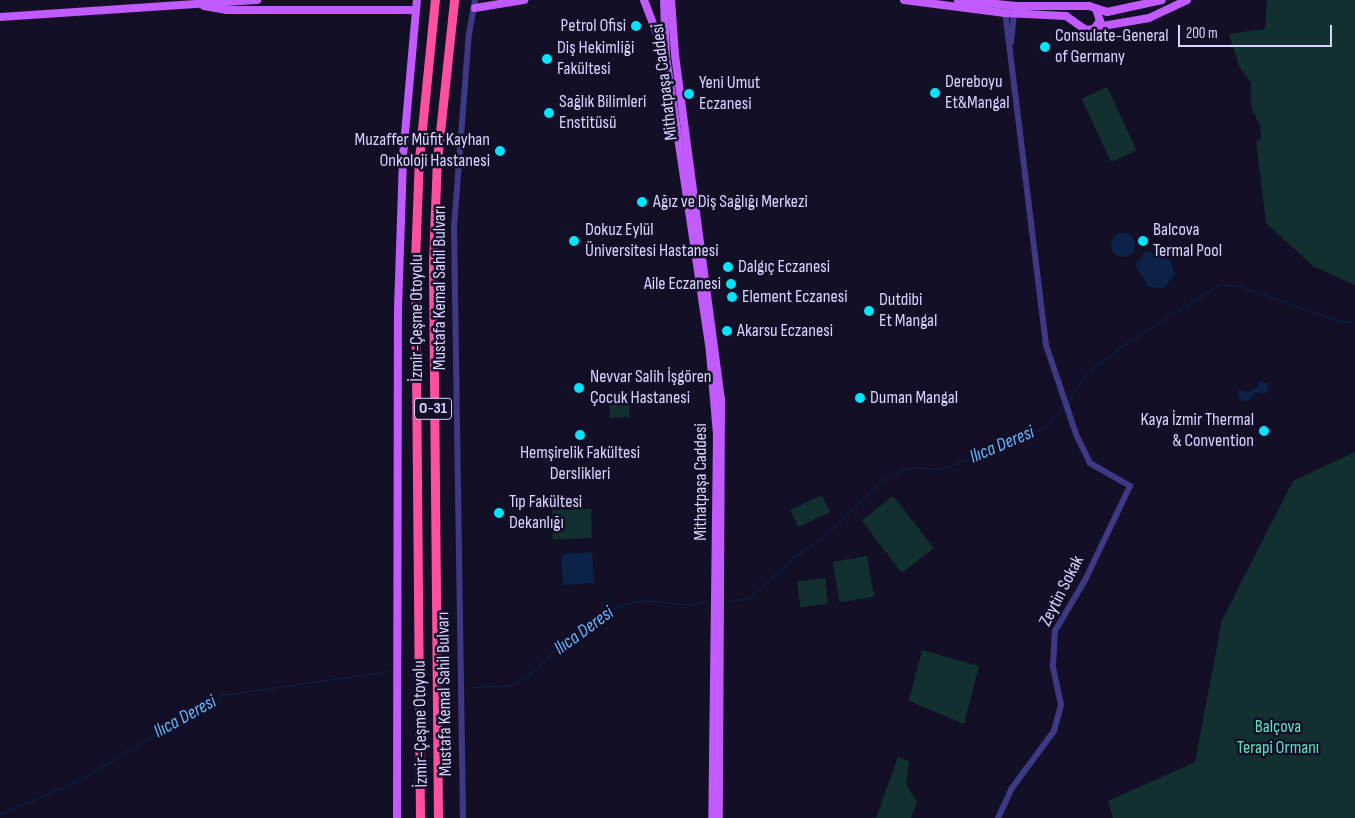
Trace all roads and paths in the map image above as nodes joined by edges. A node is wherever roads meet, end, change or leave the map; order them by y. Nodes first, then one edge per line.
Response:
1 (205, 0) edge
2 (257, 0) edge
3 (417, 0) edge
4 (435, 0) edge
5 (454, 0) edge
6 (524, 0) edge
7 (644, 0) edge
8 (664, 0) edge
9 (671, 0) edge
10 (904, 0) edge
11 (958, 0) edge
12 (1088, 0) edge
13 (1162, 0) edge
14 (1187, 0) edge
15 (192, 4) junction
16 (475, 4) edge
17 (1081, 8) junction
18 (1096, 9) junction
19 (416, 10) junction
20 (1015, 10) junction
21 (1005, 13) junction
22 (0, 17) edge
23 (1078, 24) junction
24 (1097, 27) junction
25 (674, 55) junction
26 (666, 57) junction
27 (1010, 58) junction
28 (397, 818) edge
29 (420, 818) edge
30 (438, 818) edge
31 (463, 818) edge
32 (712, 818) edge
33 (719, 818) edge
34 (998, 818) edge

1 - 15 main road
2 - 15 main road
3 - 19 main road
4 - 29 highway, İzmir-Çeşme Otoyolu / O-31
5 - 30 highway, İzmir-Çeşme Otoyolu / O-31
6 - 16 main road
7 - 26 main road
8 - 26 main road, Mithatpaşa Caddesi
9 - 25 main road, Mithatpaşa Caddesi
10 - 21 main road
11 - 20 main road
12 - 17 street
12 - 18 street
13 - 18 main road
14 - 24 main road
15 - 19 main road
15 - 22 main road
16 - 31 street, Mustafa Kemal Sahil Bulvarı
17 - 18 main road
17 - 20 main road
17 - 23 main road
18 - 24 main road
19 - 28 main road
20 - 21 main road
20 - 23 main road
20 - 27 street
21 - 27 street
23 - 24 main road
25 - 26 main road
25 - 33 main road, Mithatpaşa Caddesi
26 - 32 main road, Mithatpaşa Caddesi
27 - 34 street, Zeytin Sokak

